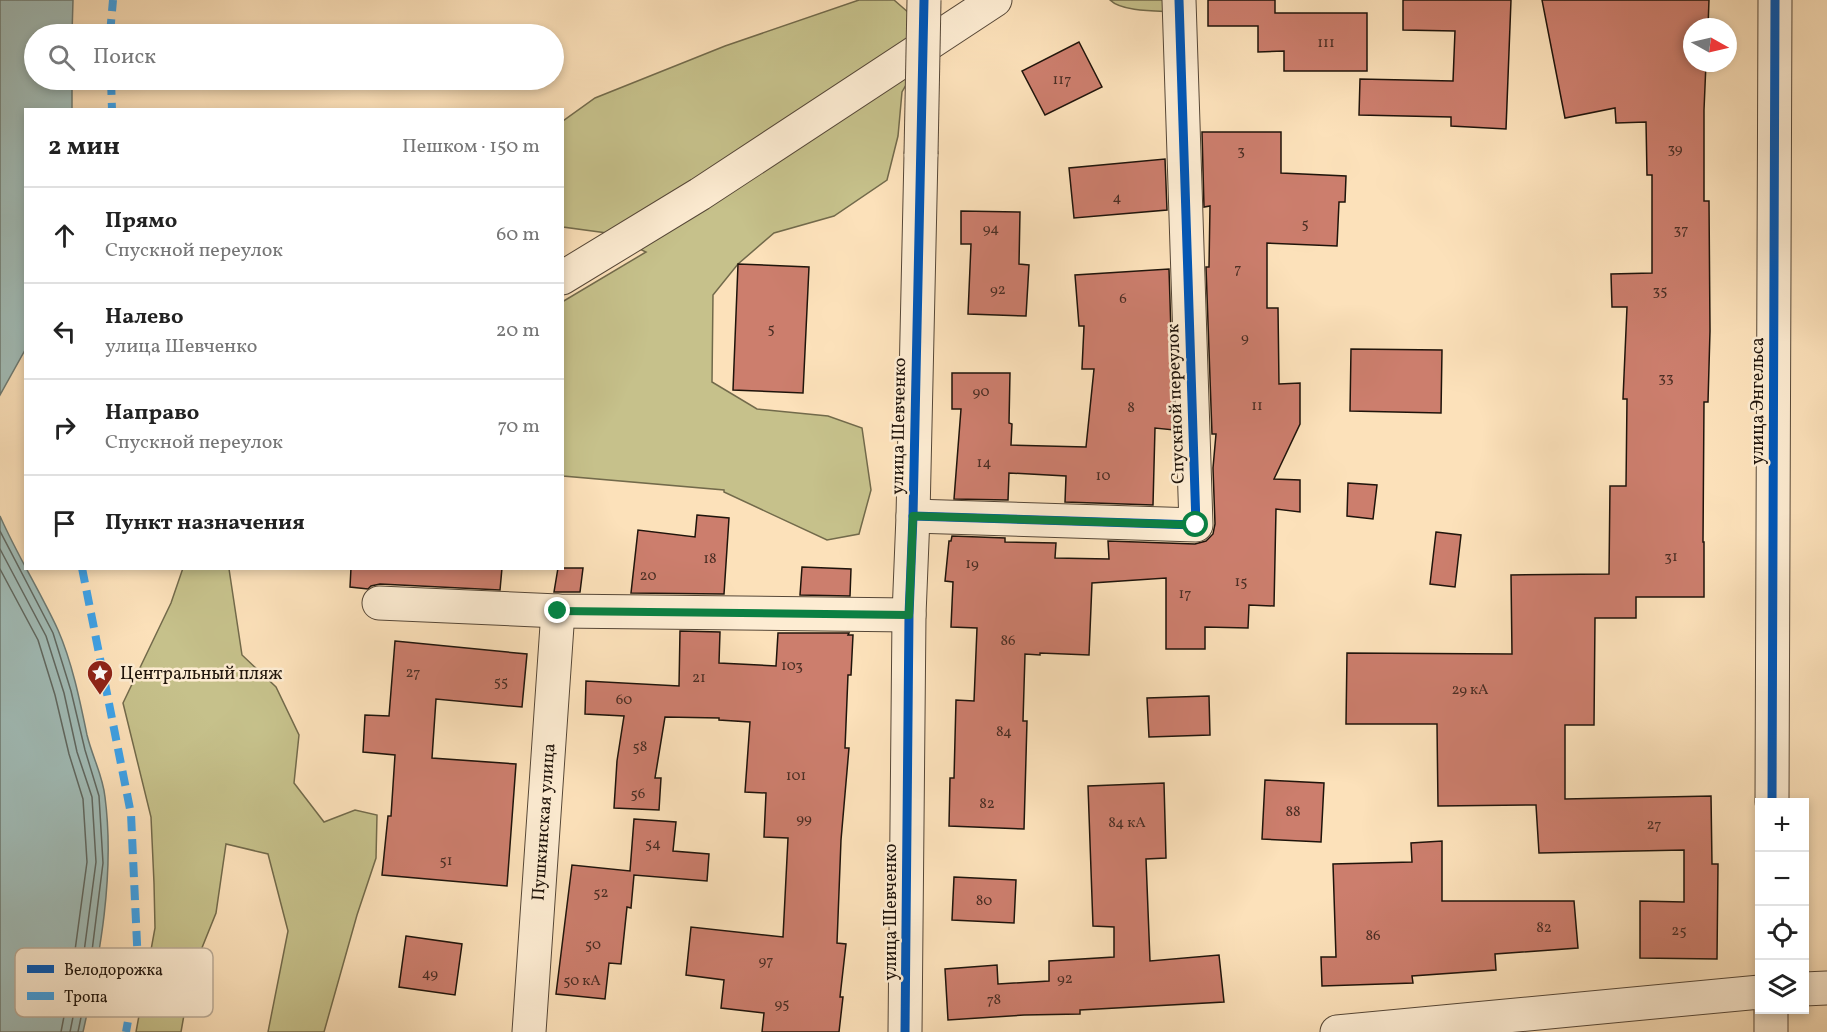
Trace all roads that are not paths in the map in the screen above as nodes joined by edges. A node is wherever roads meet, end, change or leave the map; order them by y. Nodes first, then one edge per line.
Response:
1 (924, 0) edge
2 (995, 0) edge
3 (1179, 0) edge
4 (1775, 0) edge
5 (564, 277) edge
6 (913, 516) junction
7 (379, 603) dead end
8 (558, 611) junction
9 (909, 615) junction
10 (1772, 798) edge
11 (1827, 988) edge
12 (1809, 989) edge
13 (1755, 992) edge
14 (1771, 1014) edge
15 (529, 1032) edge
16 (905, 1032) edge
17 (1336, 1032) edge
18 (1771, 1032) edge

1 - 6 street, улица Шевченко, bridge
2 - 5 street
3 - 6 street, Спускной переулок
4 - 10 street, улица Энгельса
6 - 9 street, улица Шевченко
7 - 8 street
8 - 9 street
8 - 15 street, Пушкинская улица
9 - 16 street, улица Шевченко
11 - 12 street
13 - 17 street
14 - 18 street

